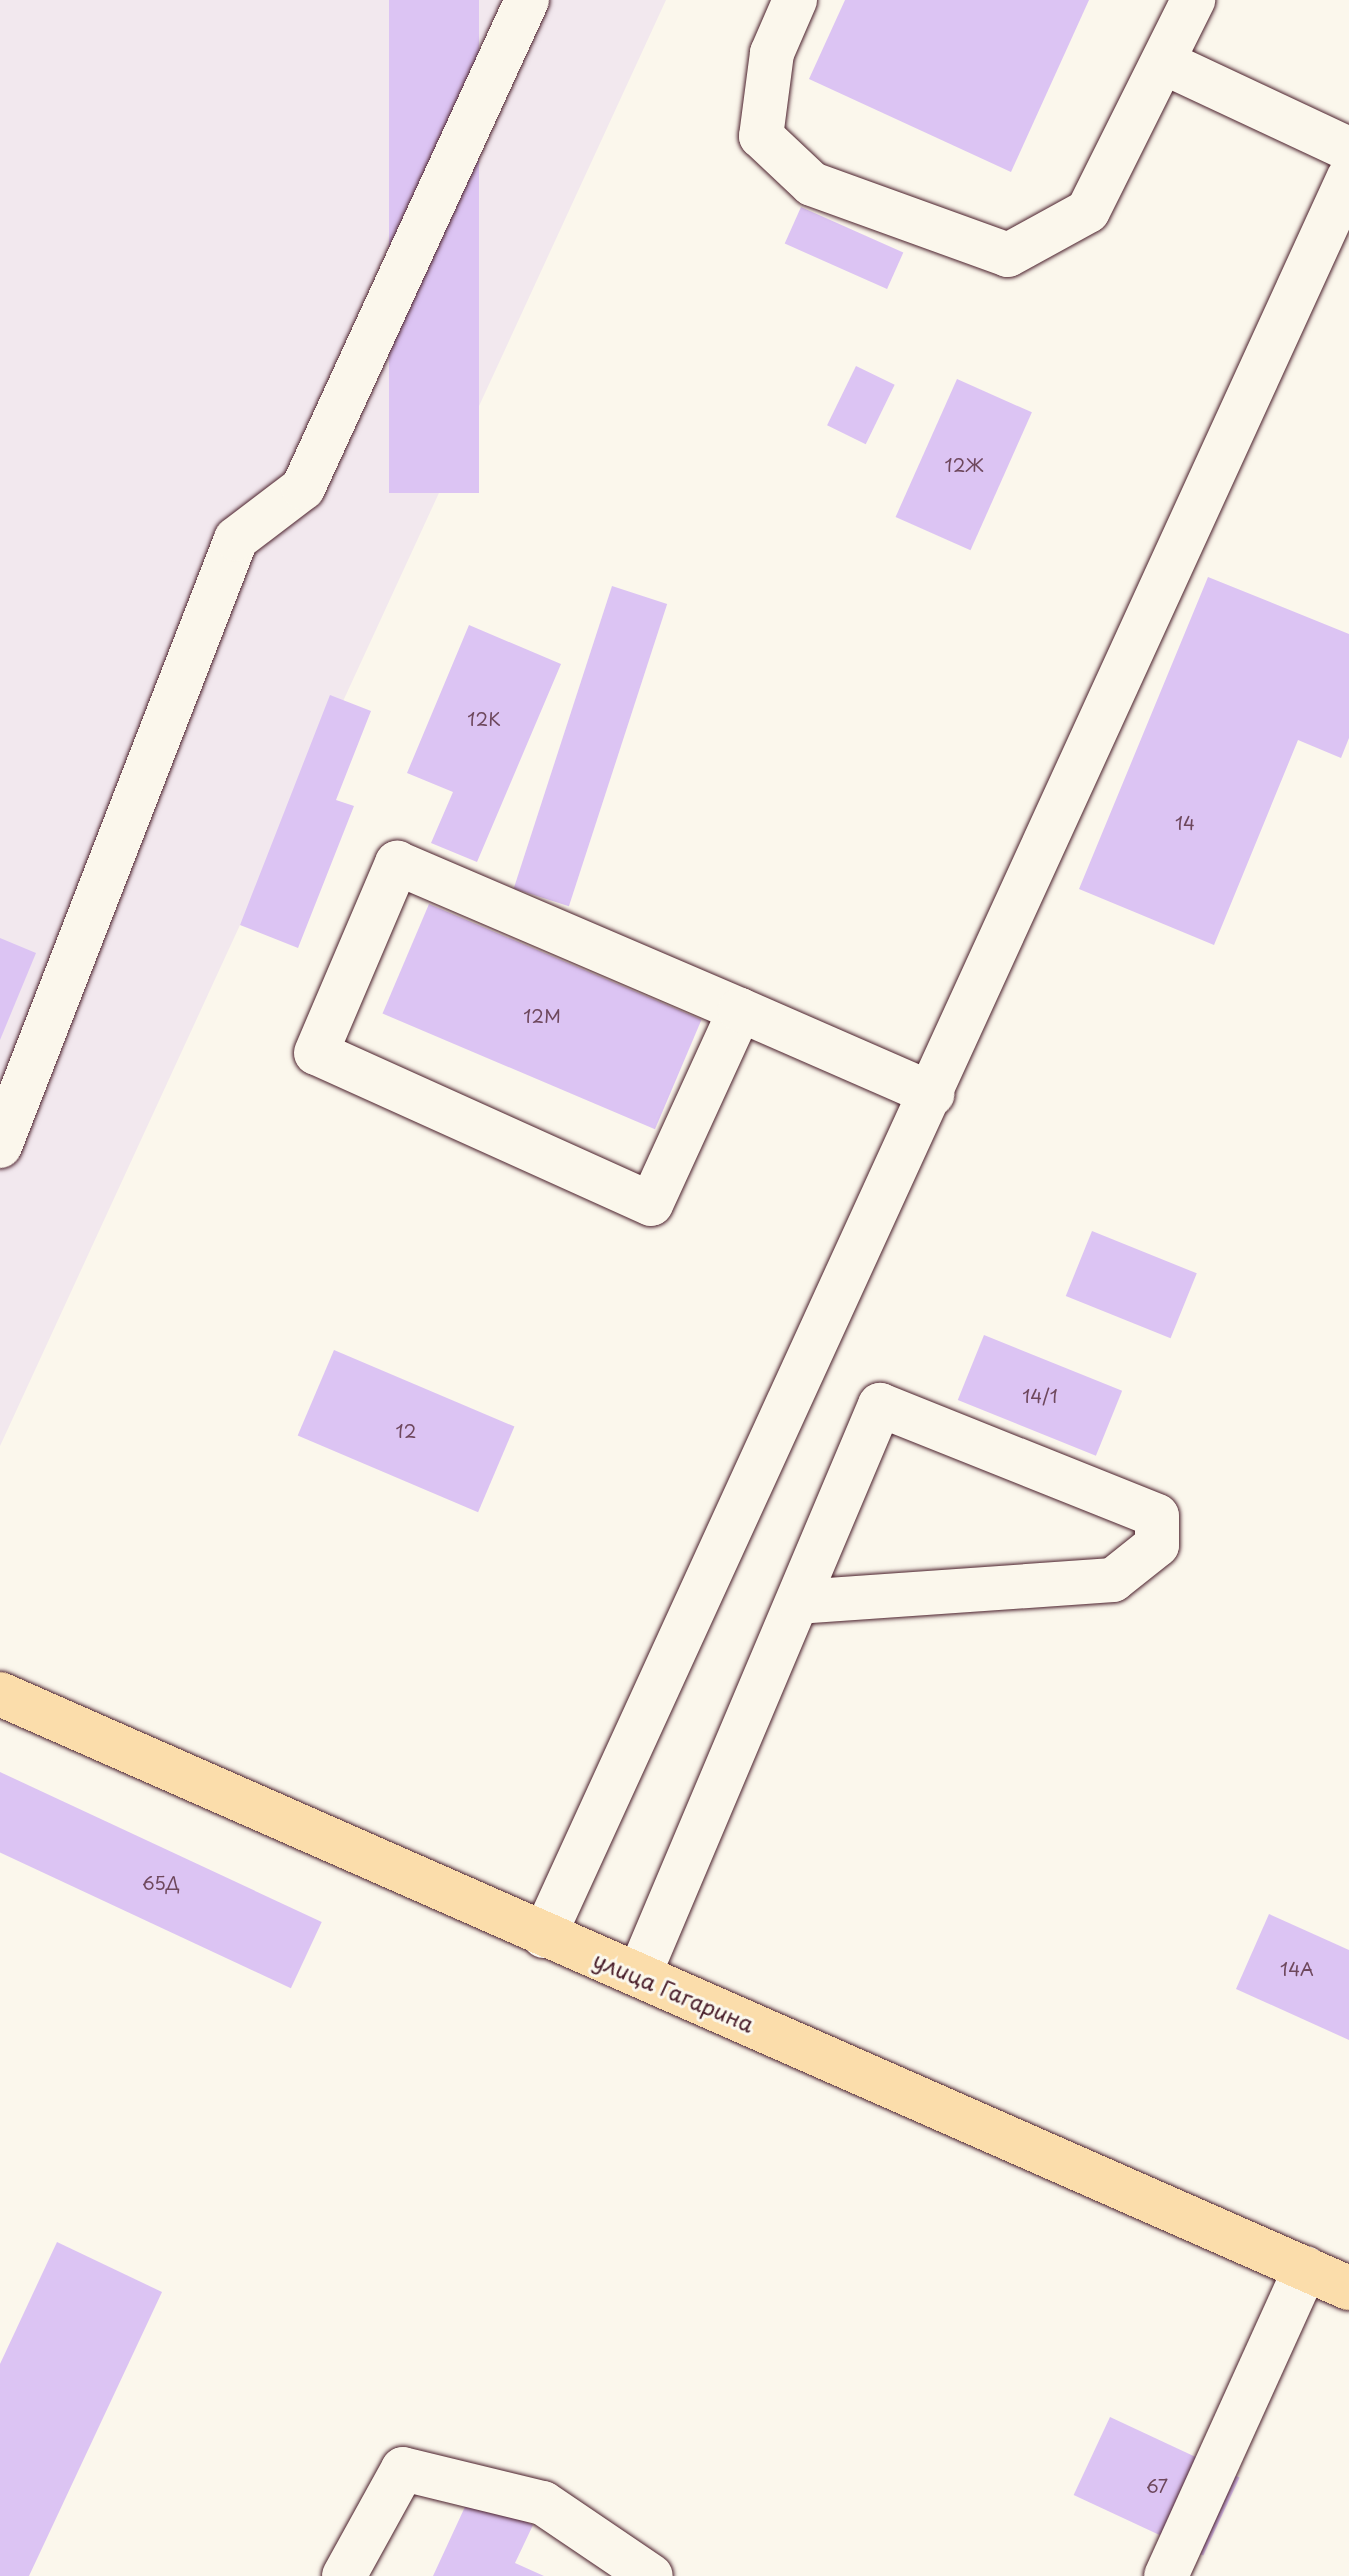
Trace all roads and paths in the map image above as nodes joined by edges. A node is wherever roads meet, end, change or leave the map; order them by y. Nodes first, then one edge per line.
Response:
1 (527, 0) edge
2 (795, 0) edge
3 (1193, 0) edge
4 (1165, 63) junction
5 (1349, 149) edge
6 (1349, 177) edge
7 (740, 1010) junction
8 (932, 1094) junction
9 (0, 1146) edge
10 (800, 1602) junction
11 (0, 1694) edge
12 (544, 1936) junction
13 (639, 1975) junction
14 (1306, 2268) junction
15 (1349, 2288) edge
16 (344, 2576) edge
17 (651, 2576) edge
18 (1166, 2576) edge

1 - 9 lane
2 - 4 lane
3 - 4 lane
4 - 5 lane
6 - 8 lane
7 - 7 lane
7 - 8 lane
8 - 12 lane
10 - 10 lane
10 - 13 lane
11 - 12 main road, улица Гагарина
12 - 13 main road, улица Гагарина
13 - 14 main road, улица Гагарина
14 - 15 main road, улица Гагарина
14 - 18 lane
16 - 17 lane

